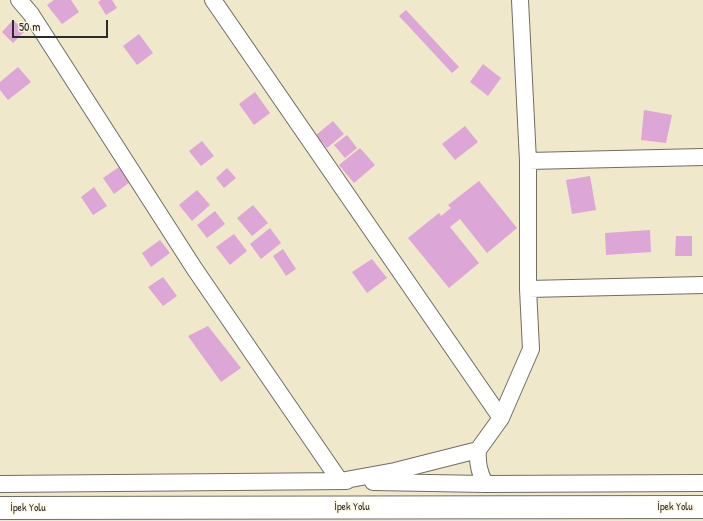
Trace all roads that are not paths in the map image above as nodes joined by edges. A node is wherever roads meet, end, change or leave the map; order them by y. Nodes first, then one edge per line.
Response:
1 (18, 0) edge
2 (213, 0) edge
3 (520, 0) edge
4 (703, 158) edge
5 (528, 161) junction
6 (703, 285) edge
7 (528, 290) junction
8 (501, 418) junction
9 (478, 450) junction
10 (340, 481) junction
11 (0, 484) edge
12 (486, 484) junction
13 (703, 484) edge
14 (703, 507) edge
15 (0, 508) edge

1 - 10 street
2 - 8 street
3 - 5 street
4 - 5 street
5 - 7 street
6 - 7 street
7 - 8 street
8 - 9 street
9 - 10 street
9 - 12 street
10 - 11 street
10 - 12 street
12 - 13 street
14 - 15 highway, İpek Yolu

